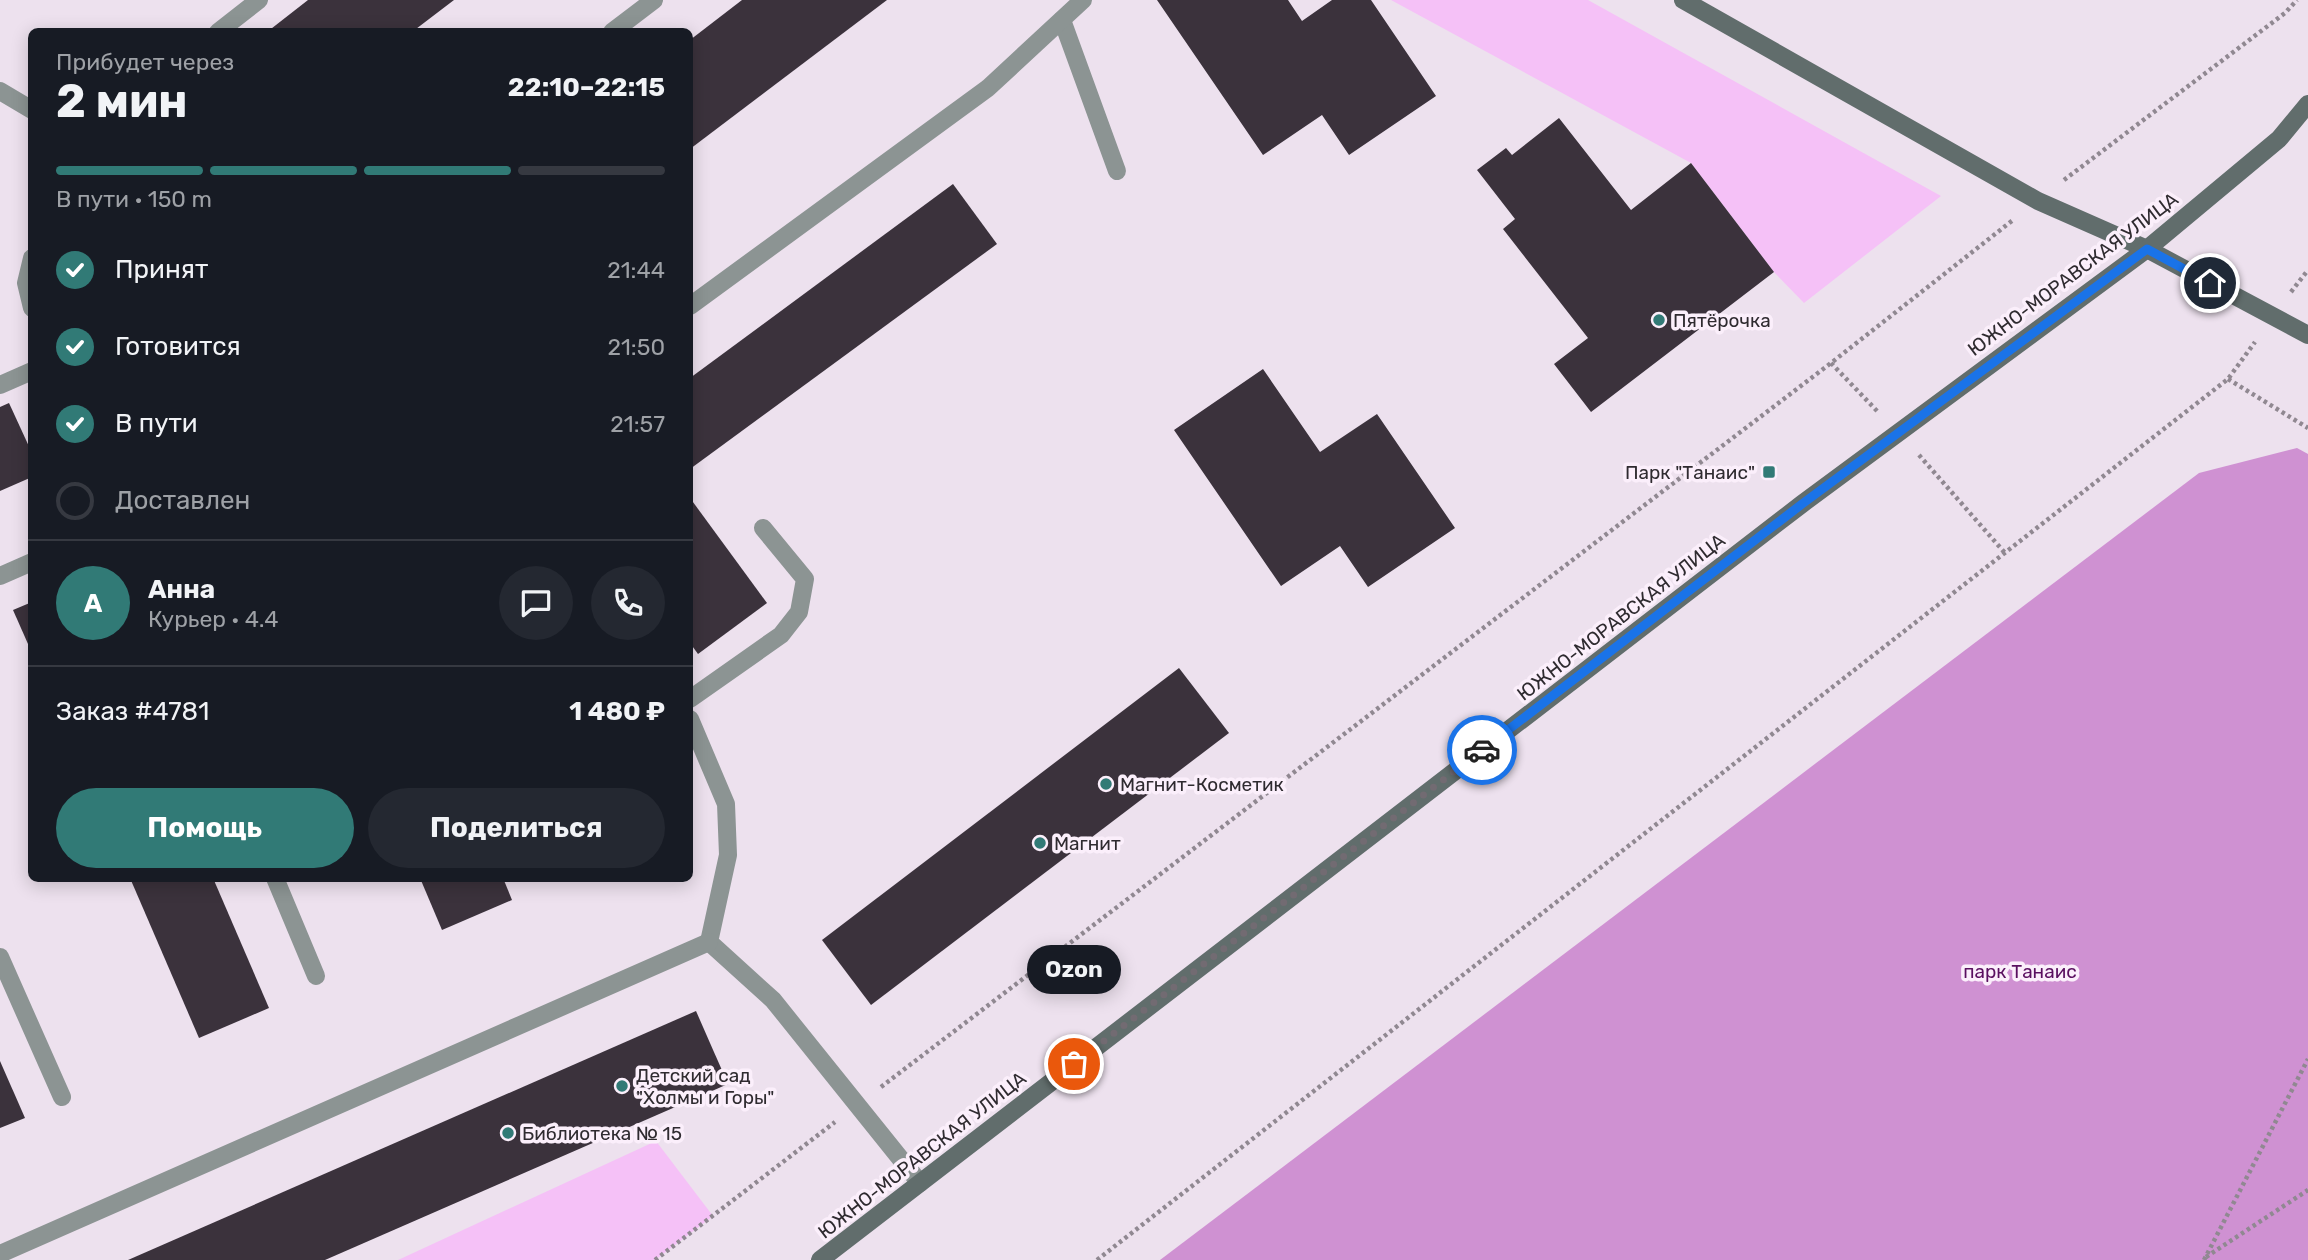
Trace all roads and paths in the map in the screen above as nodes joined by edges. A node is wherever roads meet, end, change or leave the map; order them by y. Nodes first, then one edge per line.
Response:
1 (259, 0) edge
2 (654, 0) edge
3 (1083, 0) edge
4 (1683, 0) edge
5 (1714, 0) edge
6 (2297, 0) edge
7 (1062, 20) junction
8 (1722, 22) junction
9 (223, 28) edge
10 (617, 28) edge
11 (0, 91) edge
12 (2308, 104) edge
13 (28, 108) edge
14 (1117, 171) dead end
15 (2038, 201) junction
16 (2147, 249) junction
17 (693, 304) edge
18 (2308, 335) edge
19 (28, 373) edge
20 (0, 386) edge
21 (2308, 428) edge
22 (763, 528) dead end
23 (28, 564) edge
24 (0, 576) edge
25 (693, 697) edge
26 (693, 726) edge
27 (277, 882) edge
28 (709, 942) junction
29 (0, 957) edge
30 (316, 976) dead end
31 (2308, 1059) edge
32 (62, 1097) dead end
33 (857, 1105) junction
34 (919, 1183) junction
35 (2308, 1191) edge
36 (0, 1254) edge
37 (2205, 1259) edge
38 (655, 1260) edge
39 (820, 1260) edge
40 (1097, 1260) edge

1 - 9 lane
2 - 10 lane
3 - 7 lane
4 - 8 main road
5 - 8 main road
6 - 15 path
7 - 14 lane
7 - 17 lane
8 - 15 main road
11 - 13 lane
12 - 16 main road, ЮЖНО-МОРАВСКАЯ УЛИЦА
15 - 16 main road
15 - 33 path
16 - 18 main road
16 - 34 main road, ЮЖНО-МОРАВСКАЯ УЛИЦА
19 - 20 lane
21 - 40 path
22 - 25 lane
23 - 24 lane
26 - 28 lane
27 - 30 lane
28 - 33 lane
28 - 36 lane
29 - 32 lane
31 - 37 path
33 - 34 lane
33 - 38 path
34 - 39 main road, ЮЖНО-МОРАВСКАЯ УЛИЦА
35 - 37 path

